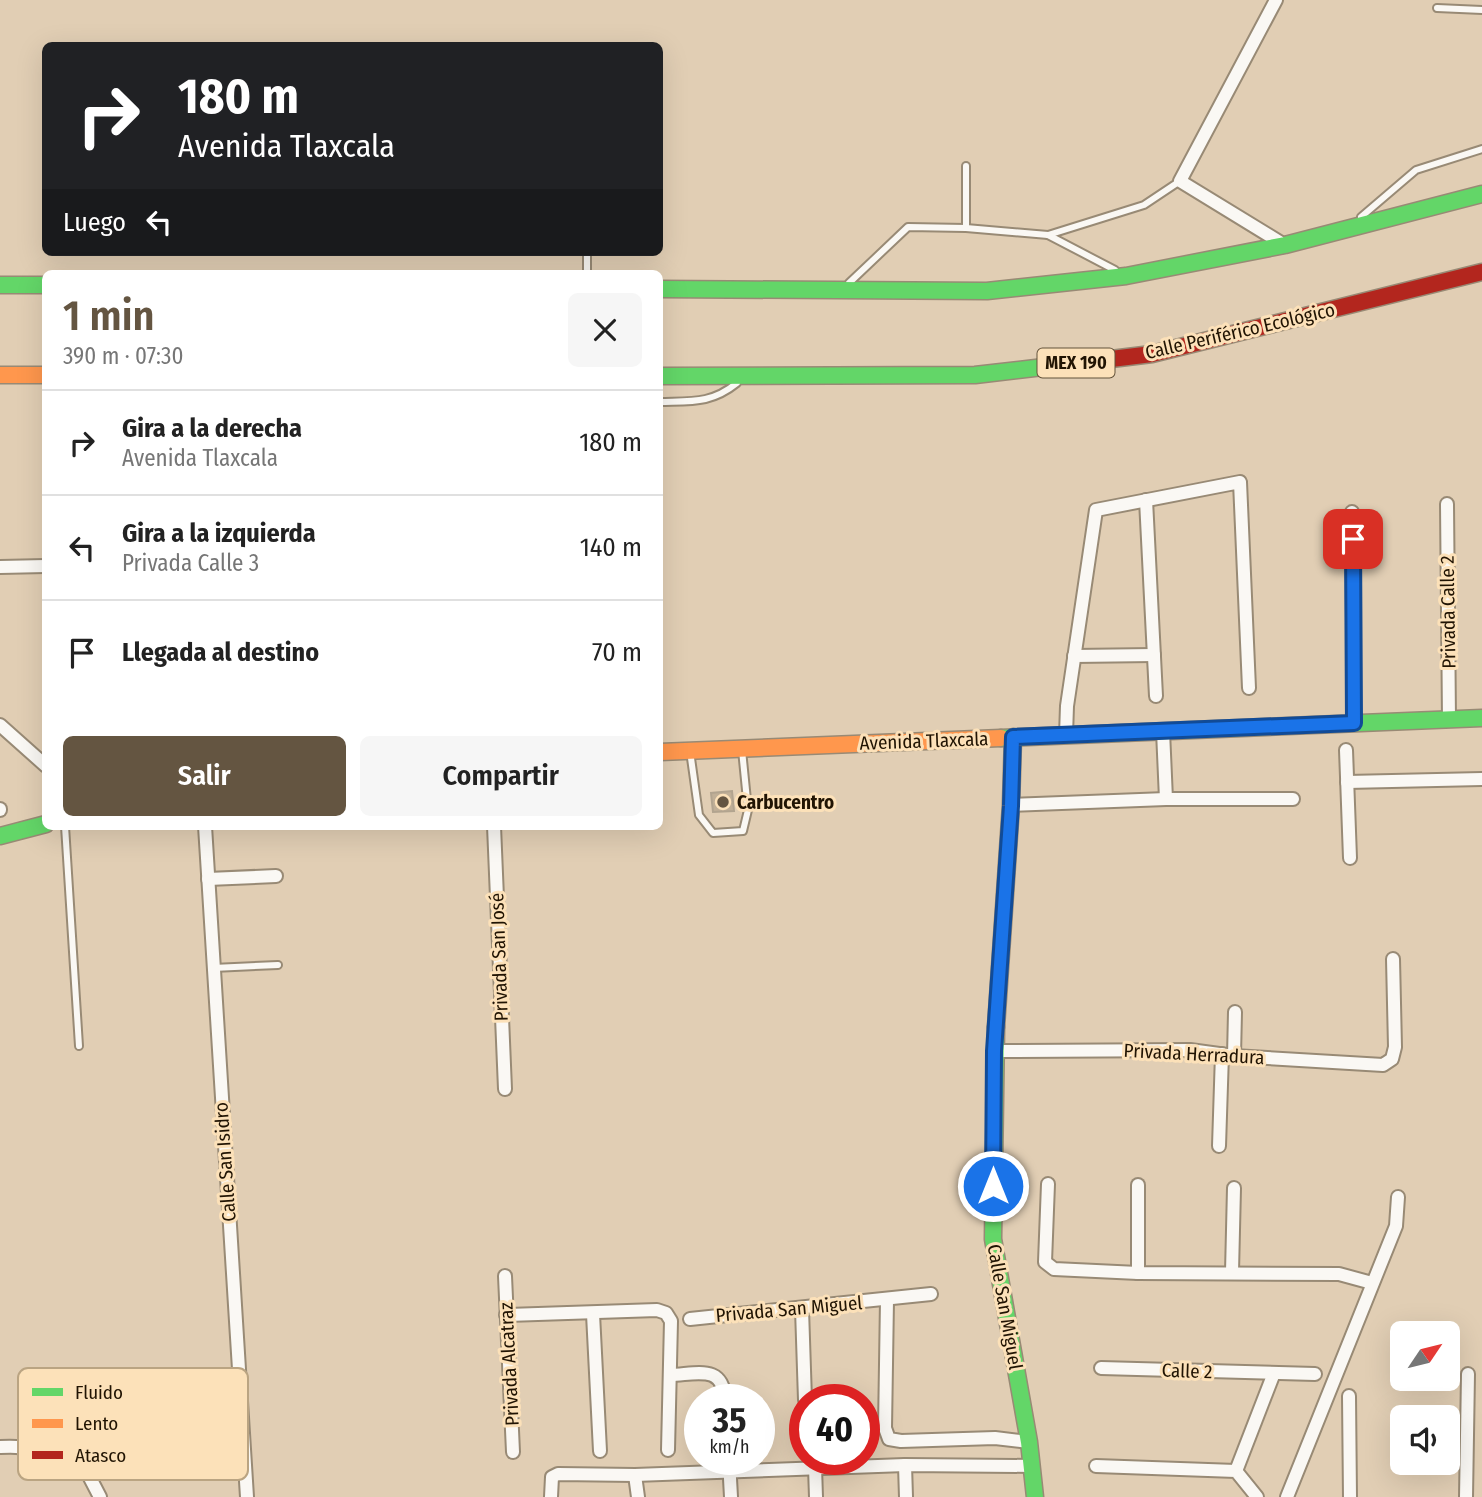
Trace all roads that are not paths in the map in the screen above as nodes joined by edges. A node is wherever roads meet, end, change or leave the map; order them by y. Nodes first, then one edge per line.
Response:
1 (1276, 0) edge
2 (1437, 8) dead end
3 (1482, 10) edge
4 (1482, 149) edge
5 (966, 166) dead end
6 (1180, 181) junction
7 (1482, 194) edge
8 (966, 228) junction
9 (1348, 228) junction
10 (1048, 235) junction
11 (1285, 245) junction
12 (1482, 272) edge
13 (1126, 276) junction
14 (0, 285) edge
15 (42, 285) edge
16 (663, 289) edge
17 (840, 291) junction
18 (0, 375) edge
19 (42, 375) edge
20 (663, 376) edge
21 (747, 376) junction
22 (663, 402) edge
23 (1146, 500) junction
24 (1447, 504) dead end
25 (1352, 512) dead end
26 (42, 566) edge
27 (0, 567) edge
28 (1154, 655) junction
29 (1074, 656) junction
30 (1249, 688) dead end
31 (1156, 696) dead end
32 (1482, 718) edge
33 (1449, 719) junction
34 (1354, 723) junction
35 (0, 725) edge
36 (1164, 731) junction
37 (1066, 735) junction
38 (1013, 737) junction
39 (742, 748) junction
40 (690, 750) junction
41 (1346, 750) dead end
42 (663, 752) edge
43 (42, 762) edge
44 (1482, 779) edge
45 (1347, 782) junction
46 (1166, 799) junction
47 (1293, 799) dead end
48 (1011, 806) junction
49 (42, 825) edge
50 (65, 830) edge
51 (205, 830) edge
52 (494, 830) edge
53 (0, 836) edge
54 (1350, 858) dead end
55 (276, 876) dead end
56 (208, 878) junction
57 (1393, 959) dead end
58 (278, 965) dead end
59 (213, 968) junction
60 (1235, 1012) dead end
61 (79, 1046) dead end
62 (994, 1051) junction
63 (1228, 1055) junction
64 (505, 1089) dead end
65 (1219, 1146) dead end
66 (1048, 1184) dead end
67 (1138, 1185) dead end
68 (1234, 1188) dead end
69 (1398, 1197) dead end
70 (1232, 1272) junction
71 (1138, 1273) junction
72 (505, 1276) dead end
73 (1372, 1283) junction
74 (930, 1294) dead end
75 (887, 1300) junction
76 (802, 1309) junction
77 (593, 1314) junction
78 (506, 1315) junction
79 (690, 1319) dead end
80 (238, 1368) edge
81 (1101, 1368) dead end
82 (1274, 1373) junction
83 (1315, 1374) dead end
84 (1468, 1374) dead end
85 (670, 1375) junction
86 (722, 1384) edge
87 (805, 1384) edge
88 (1349, 1396) dead end
89 (1029, 1442) junction
90 (18, 1446) edge
91 (0, 1447) edge
92 (668, 1450) dead end
93 (600, 1451) dead end
94 (513, 1452) dead end
95 (905, 1465) junction
96 (880, 1466) edge
97 (1032, 1466) junction
98 (1096, 1466) dead end
99 (684, 1470) edge
100 (1236, 1471) junction
101 (635, 1475) junction
102 (730, 1475) edge
103 (815, 1475) edge
104 (91, 1480) edge
105 (100, 1497) edge
106 (551, 1497) edge
107 (638, 1497) edge
108 (731, 1497) edge
109 (816, 1497) edge
110 (906, 1497) edge
111 (1035, 1497) edge
112 (1257, 1497) edge
113 (1287, 1497) edge
114 (1349, 1497) edge
115 (1466, 1497) edge

1 - 6 street
2 - 3 lane
4 - 9 lane
5 - 8 lane
6 - 10 lane
6 - 11 street
7 - 9 main road
8 - 10 lane
8 - 17 lane
9 - 11 main road
10 - 13 lane
11 - 13 main road
12 - 21 main road, Calle Periférico Ecológico / MEX 190
13 - 17 main road
14 - 15 main road
16 - 17 main road
18 - 19 main road
20 - 21 main road, Calle Periférico Ecológico / MEX 190
21 - 22 lane
23 - 28 street
23 - 29 street
23 - 30 street
24 - 33 street, Privada Calle 2
25 - 34 street
26 - 27 street
28 - 29 street
28 - 31 street
29 - 37 street
32 - 33 main road, Avenida Tlaxcala
33 - 34 main road, Avenida Tlaxcala
34 - 36 main road, Avenida Tlaxcala
35 - 43 street
36 - 37 main road, Avenida Tlaxcala
36 - 46 street
37 - 38 main road, Avenida Tlaxcala
38 - 39 main road, Avenida Tlaxcala
38 - 48 main road, Calle San Miguel
39 - 40 main road, Avenida Tlaxcala
39 - 40 lane
40 - 42 main road, Avenida Tlaxcala
41 - 45 street
44 - 45 street
45 - 54 street
46 - 47 street
46 - 48 street
48 - 62 main road, Calle San Miguel
49 - 53 main road
50 - 61 lane
51 - 56 street, Calle San Isidro
52 - 64 street, Privada San José
55 - 56 street
56 - 59 street, Calle San Isidro
57 - 63 street, Privada Herradura
58 - 59 lane
59 - 80 street, Calle San Isidro
60 - 63 street
62 - 63 street, Privada Herradura
62 - 89 main road, Calle San Miguel
63 - 65 street
66 - 71 street
67 - 71 street
68 - 70 street
69 - 73 street
70 - 71 street
70 - 73 street
72 - 78 street, Privada Alcatraz
73 - 113 street
74 - 75 street, Privada San Miguel
75 - 76 street, Privada San Miguel
75 - 89 street, Privada San Miguel
76 - 79 street, Privada San Miguel
76 - 87 street
77 - 78 street
77 - 85 street
77 - 93 street
78 - 94 street, Privada Alcatraz
81 - 82 street, Calle 2
82 - 83 street, Calle 2
82 - 100 street
84 - 115 street
85 - 86 street
85 - 92 street
88 - 114 street
89 - 97 main road, Calle San Miguel
90 - 91 street
95 - 96 street
95 - 97 street
95 - 110 street
97 - 111 main road, Calle San Miguel
98 - 100 street
99 - 101 street
100 - 112 street
101 - 106 street
101 - 107 street
102 - 108 street
103 - 109 street
104 - 105 street

